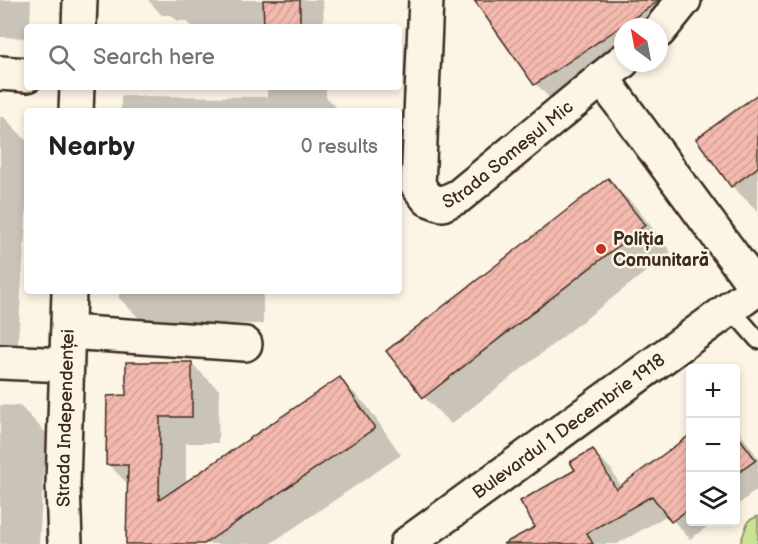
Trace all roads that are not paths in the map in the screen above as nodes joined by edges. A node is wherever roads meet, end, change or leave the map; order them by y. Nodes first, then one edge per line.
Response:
1 (80, 0) edge
2 (426, 0) edge
3 (684, 0) edge
4 (668, 20) edge
5 (79, 24) edge
6 (613, 69) edge
7 (0, 73) edge
8 (24, 75) edge
9 (77, 90) edge
10 (76, 108) edge
11 (757, 289) edge
12 (69, 294) edge
13 (730, 308) junction
14 (68, 332) junction
15 (758, 340) edge
16 (245, 344) dead end
17 (0, 363) edge
18 (66, 365) junction
19 (65, 544) edge
20 (407, 544) edge

1 - 5 street
2 - 6 street, Strada Someșul Mic
3 - 4 street
6 - 11 street
7 - 8 street
9 - 10 street
11 - 13 street, Bulevardul 1 Decembrie 1918
12 - 14 street, Strada Independenței
13 - 15 lane
13 - 20 street, Bulevardul 1 Decembrie 1918
14 - 16 street
14 - 18 street, Strada Independenței
17 - 18 street
18 - 19 street, Strada Independenței

